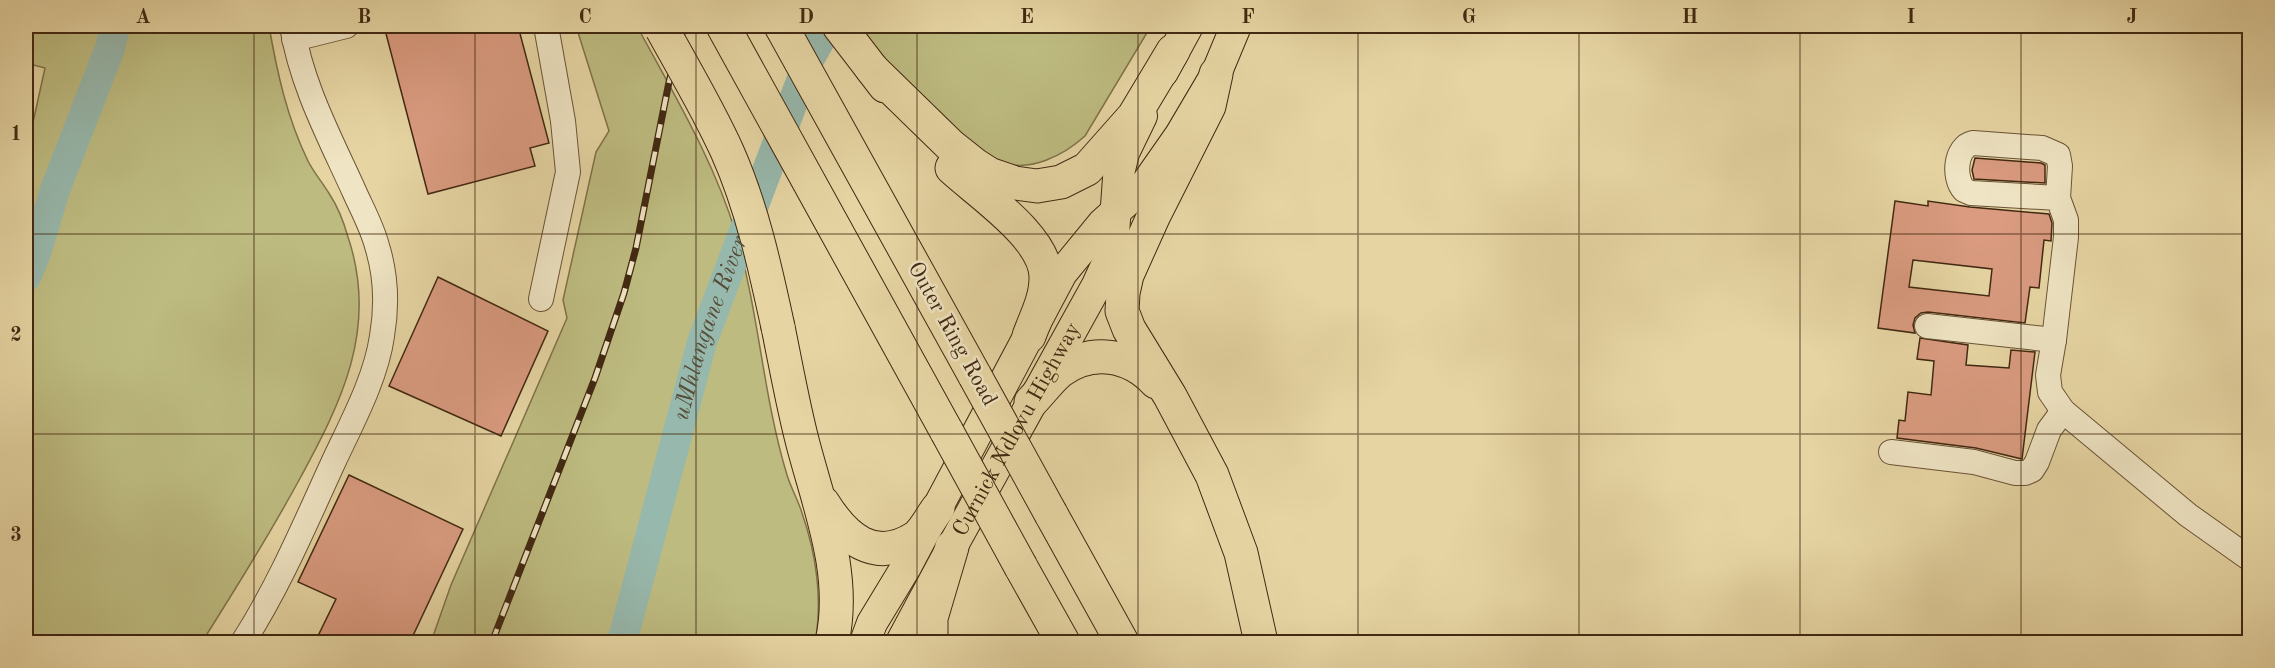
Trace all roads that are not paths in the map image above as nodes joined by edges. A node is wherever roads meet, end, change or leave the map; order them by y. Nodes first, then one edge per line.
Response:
1 (346, 26) edge
2 (546, 26) edge
3 (723, 26) edge
4 (781, 26) edge
5 (839, 26) edge
6 (1236, 26) edge
7 (661, 27) edge
8 (293, 32) edge
9 (1180, 38) edge
10 (867, 62) junction
11 (1216, 74) junction
12 (2058, 198) dead end
13 (1115, 213) junction
14 (541, 299) dead end
15 (1927, 326) dead end
16 (1029, 336) junction
17 (2054, 340) junction
18 (1170, 396) junction
19 (1031, 402) junction
20 (2063, 411) junction
21 (1892, 452) dead end
22 (819, 497) junction
23 (938, 508) junction
24 (952, 547) junction
25 (2250, 559) edge
26 (243, 642) edge
27 (832, 642) edge
28 (865, 642) edge
29 (901, 642) edge
30 (931, 642) edge
31 (1063, 642) edge
32 (1122, 642) edge
33 (1261, 642) edge

1 - 8 lane
2 - 14 lane
3 - 31 highway, bridge
4 - 32 highway, Outer Ring Road, bridge
5 - 10 highway
6 - 11 main road, Curnick Ndlovu Highway
7 - 22 highway, bridge
8 - 26 lane
9 - 10 highway
9 - 13 main road, Curnick Ndlovu Highway
10 - 16 highway
11 - 13 main road, Curnick Ndlovu Highway
11 - 18 highway
12 - 17 lane
13 - 16 main road, Curnick Ndlovu Highway
13 - 19 main road, Curnick Ndlovu Highway
15 - 17 lane
16 - 23 main road, Curnick Ndlovu Highway
17 - 20 lane
18 - 19 highway
18 - 33 highway
19 - 24 main road, Curnick Ndlovu Highway
20 - 21 lane
20 - 25 lane
22 - 23 highway
22 - 27 highway
23 - 28 main road, Curnick Ndlovu Highway
24 - 29 main road, Curnick Ndlovu Highway
24 - 30 highway

